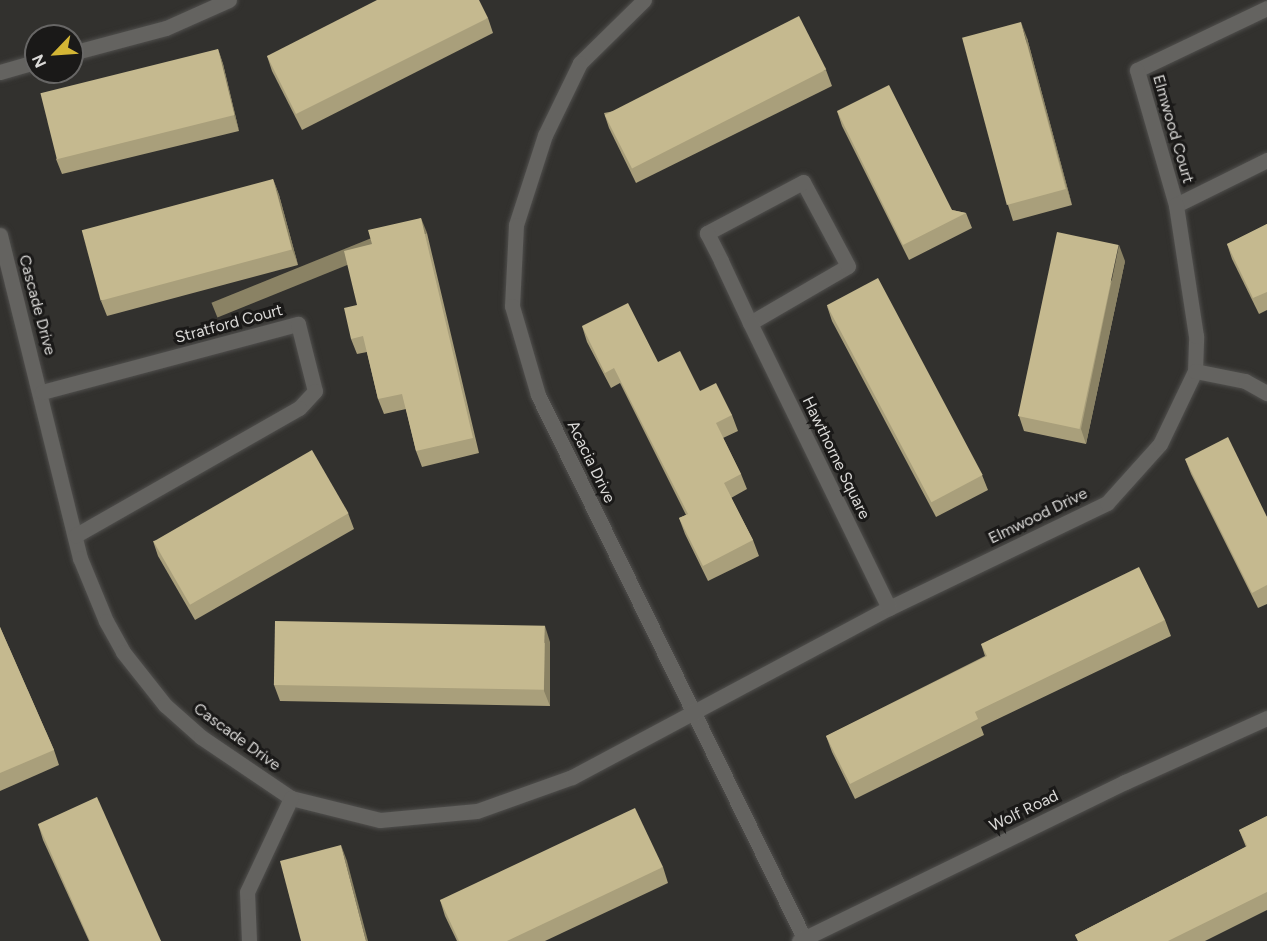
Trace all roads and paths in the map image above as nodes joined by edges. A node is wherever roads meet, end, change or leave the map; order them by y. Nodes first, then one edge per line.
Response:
1 (230, 0) edge
2 (644, 0) edge
3 (1267, 8) edge
4 (84, 50) edge
5 (24, 65) edge
6 (0, 72) edge
7 (1267, 160) edge
8 (1176, 205) junction
9 (0, 235) edge
10 (750, 323) junction
11 (1195, 371) junction
12 (42, 392) junction
13 (1267, 393) edge
14 (76, 535) junction
15 (889, 608) junction
16 (694, 711) junction
17 (1267, 718) edge
18 (291, 798) junction
19 (801, 940) edge
20 (249, 941) edge

1 - 4 street
2 - 16 street, Acacia Drive
3 - 8 street, Elmwood Court
5 - 6 street
7 - 8 street, Elmwood Court
8 - 11 street, Elmwood Drive
9 - 12 street, Cascade Drive
10 - 10 street, Hawthorne Square
10 - 15 street, Hawthorne Square
11 - 13 street
11 - 15 street, Elmwood Drive
12 - 14 street, Cascade Drive
12 - 14 street, Stratford Court
14 - 18 street, Cascade Drive
15 - 16 street, Elmwood Drive
16 - 18 street, Cascade Drive
16 - 19 street, Acacia Drive
17 - 19 street, Wolf Road
18 - 20 street

